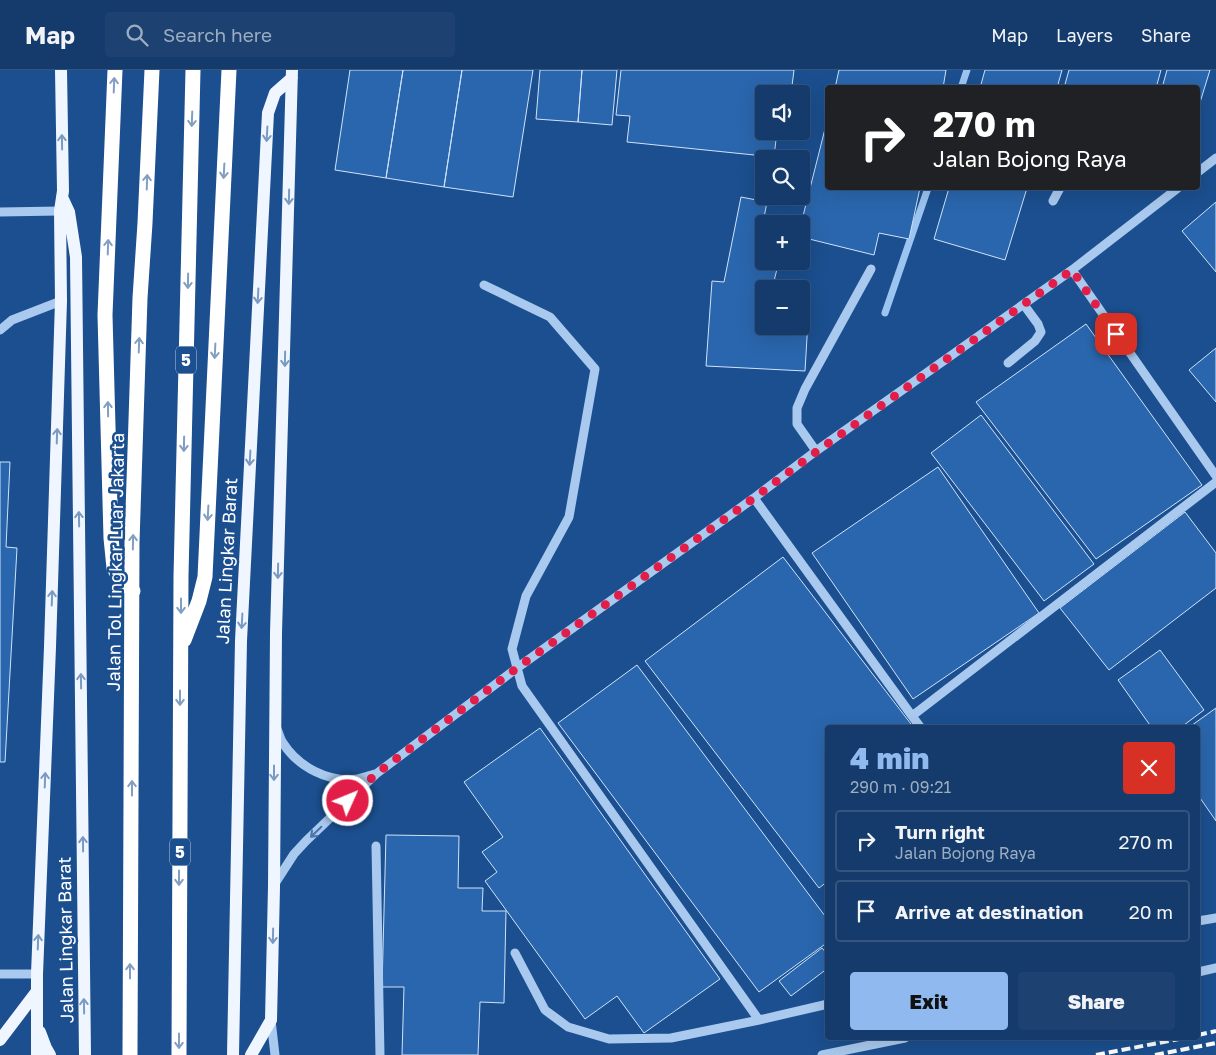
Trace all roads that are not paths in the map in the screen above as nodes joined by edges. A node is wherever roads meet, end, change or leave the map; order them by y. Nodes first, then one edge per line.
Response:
1 (61, 70) edge
2 (115, 70) edge
3 (152, 70) edge
4 (193, 70) edge
5 (229, 70) edge
6 (292, 74) edge
7 (1216, 158) edge
8 (1200, 170) edge
9 (1059, 190) edge
10 (1175, 190) edge
11 (62, 197) junction
12 (1053, 201) dead end
13 (60, 211) junction
14 (0, 212) edge
15 (871, 269) dead end
16 (1072, 270) junction
17 (484, 285) dead end
18 (61, 300) junction
19 (1024, 305) junction
20 (0, 330) edge
21 (1008, 363) dead end
22 (816, 452) junction
23 (1216, 476) edge
24 (1216, 482) edge
25 (754, 498) junction
26 (133, 591) junction
27 (180, 649) junction
28 (517, 668) junction
29 (912, 716) junction
30 (275, 724) junction
31 (919, 725) edge
32 (376, 774) junction
33 (376, 846) dead end
34 (274, 887) junction
35 (1216, 918) edge
36 (1200, 921) edge
37 (515, 953) dead end
38 (1216, 968) edge
39 (1200, 972) edge
40 (0, 974) edge
41 (37, 974) junction
42 (37, 991) junction
43 (825, 1005) edge
44 (271, 1020) junction
45 (759, 1020) junction
46 (37, 1023) junction
47 (0, 1040) edge
48 (894, 1040) edge
49 (37, 1055) edge
50 (50, 1055) edge
51 (85, 1055) edge
52 (130, 1055) edge
53 (178, 1055) edge
54 (233, 1055) edge
55 (251, 1055) edge
56 (275, 1055) edge
57 (380, 1055) edge
58 (822, 1055) edge

11 -> 1 main road, Jalan Lingkar Barat
26 -> 2 highway
26 -> 3 highway, Jalan Tol Lingkar Luar Jakarta
4 -> 27 highway, 5
5 -> 27 highway
6 -> 30 main road, Jalan Lingkar Barat
6 -> 54 main road, Jalan Lingkar Barat
7 - 8 street
9 - 12 street
10 - 16 street
11 - 13 main road, Jalan Lingkar Barat
51 -> 11 main road, Jalan Lingkar Barat
13 - 14 street
13 - 18 main road, Jalan Lingkar Barat
15 - 22 street
16 - 19 street
16 - 23 street
17 - 28 street
18 - 20 street
41 -> 18 main road, Jalan Lingkar Barat
19 - 21 street
19 - 22 street
22 - 25 street
24 - 29 street
25 - 28 street
25 - 29 street
52 -> 26 highway, Jalan Tol Lingkar Luar Jakarta
27 -> 53 highway, 5
28 - 32 street
28 - 45 street
29 - 31 street
30 - 32 street
30 -> 34 main road, Jalan Lingkar Barat
32 -> 34 street
33 - 57 street
34 -> 44 main road, Jalan Lingkar Barat
35 - 36 street
37 - 45 street
38 - 39 street
40 - 41 street
41 - 42 main road, Jalan Lingkar Barat
42 - 46 main road, Jalan Lingkar Barat
42 - 47 main road
43 - 45 street
44 - 55 main road
44 - 56 street
46 - 49 main road, Jalan Lingkar Barat
46 - 50 main road
48 - 58 street

